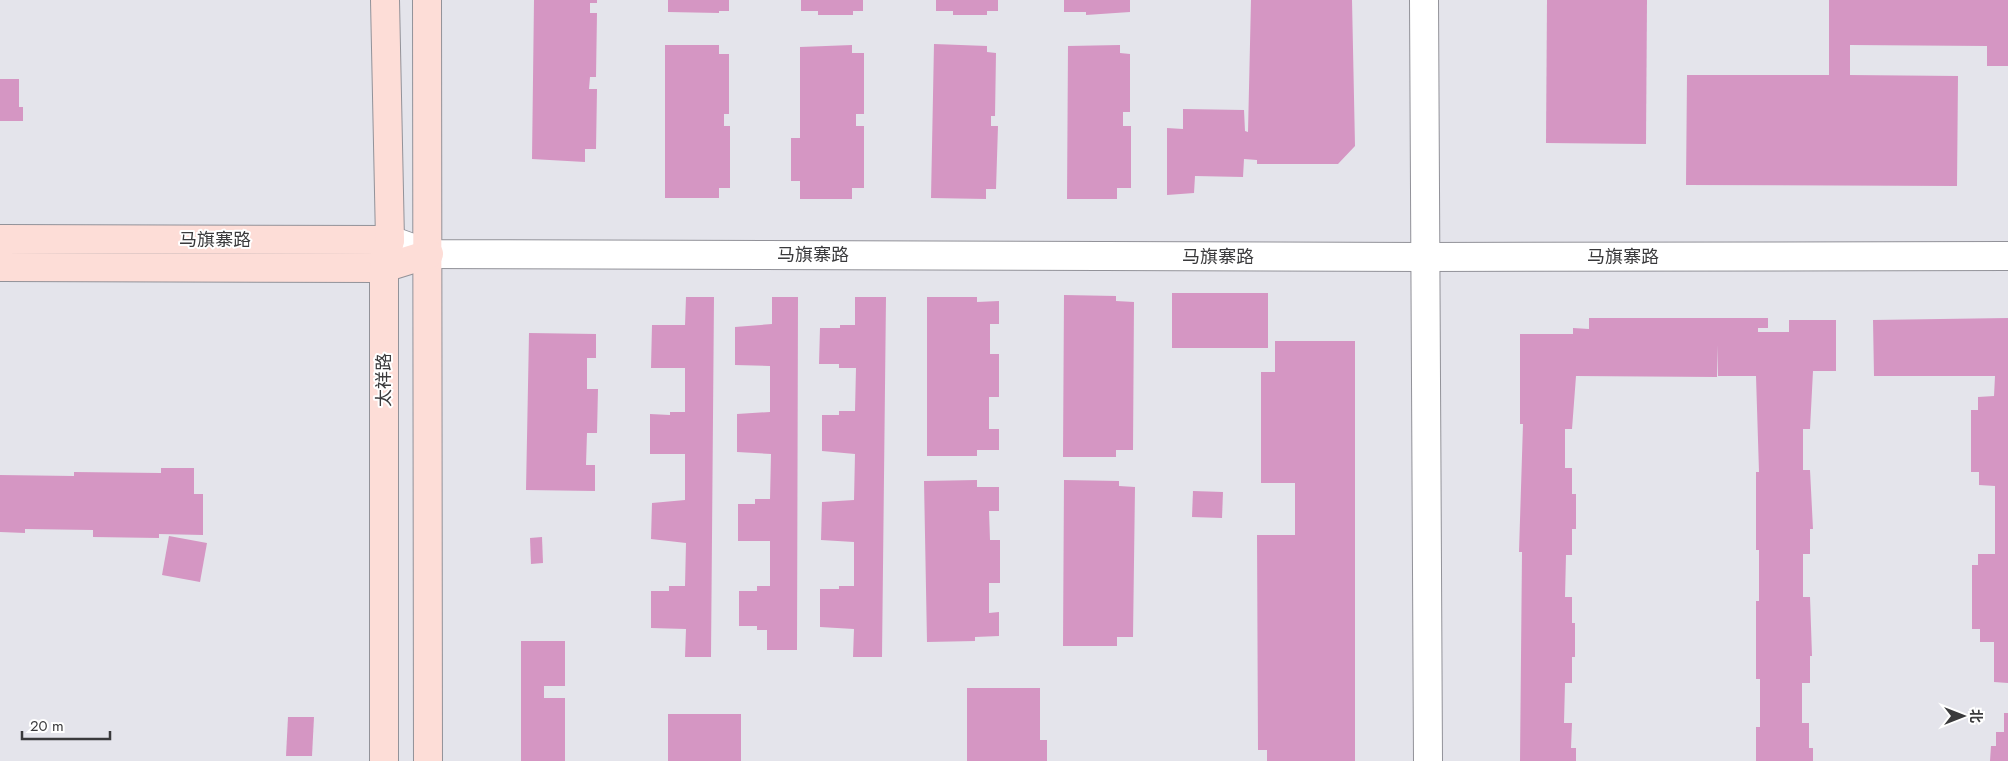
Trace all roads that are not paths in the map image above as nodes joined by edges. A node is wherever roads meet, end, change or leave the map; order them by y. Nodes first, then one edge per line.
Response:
1 (385, 0) edge
2 (427, 0) edge
3 (1424, 0) edge
4 (0, 239) edge
5 (390, 240) junction
6 (429, 254) junction
7 (2008, 256) edge
8 (1424, 258) junction
9 (0, 267) edge
10 (384, 268) junction
11 (384, 761) edge
12 (428, 761) edge
13 (1428, 761) edge

1 - 5 street, 太祥路
2 - 6 street
3 - 8 street
4 - 5 street, 马旗寨路
5 - 6 street, 马旗寨路
5 - 10 street, 太祥路
6 - 8 street, 马旗寨路
6 - 10 street, 马旗寨路
6 - 12 street
7 - 8 street, 马旗寨路
8 - 13 street
9 - 10 street, 马旗寨路
10 - 11 street, 太祥路

